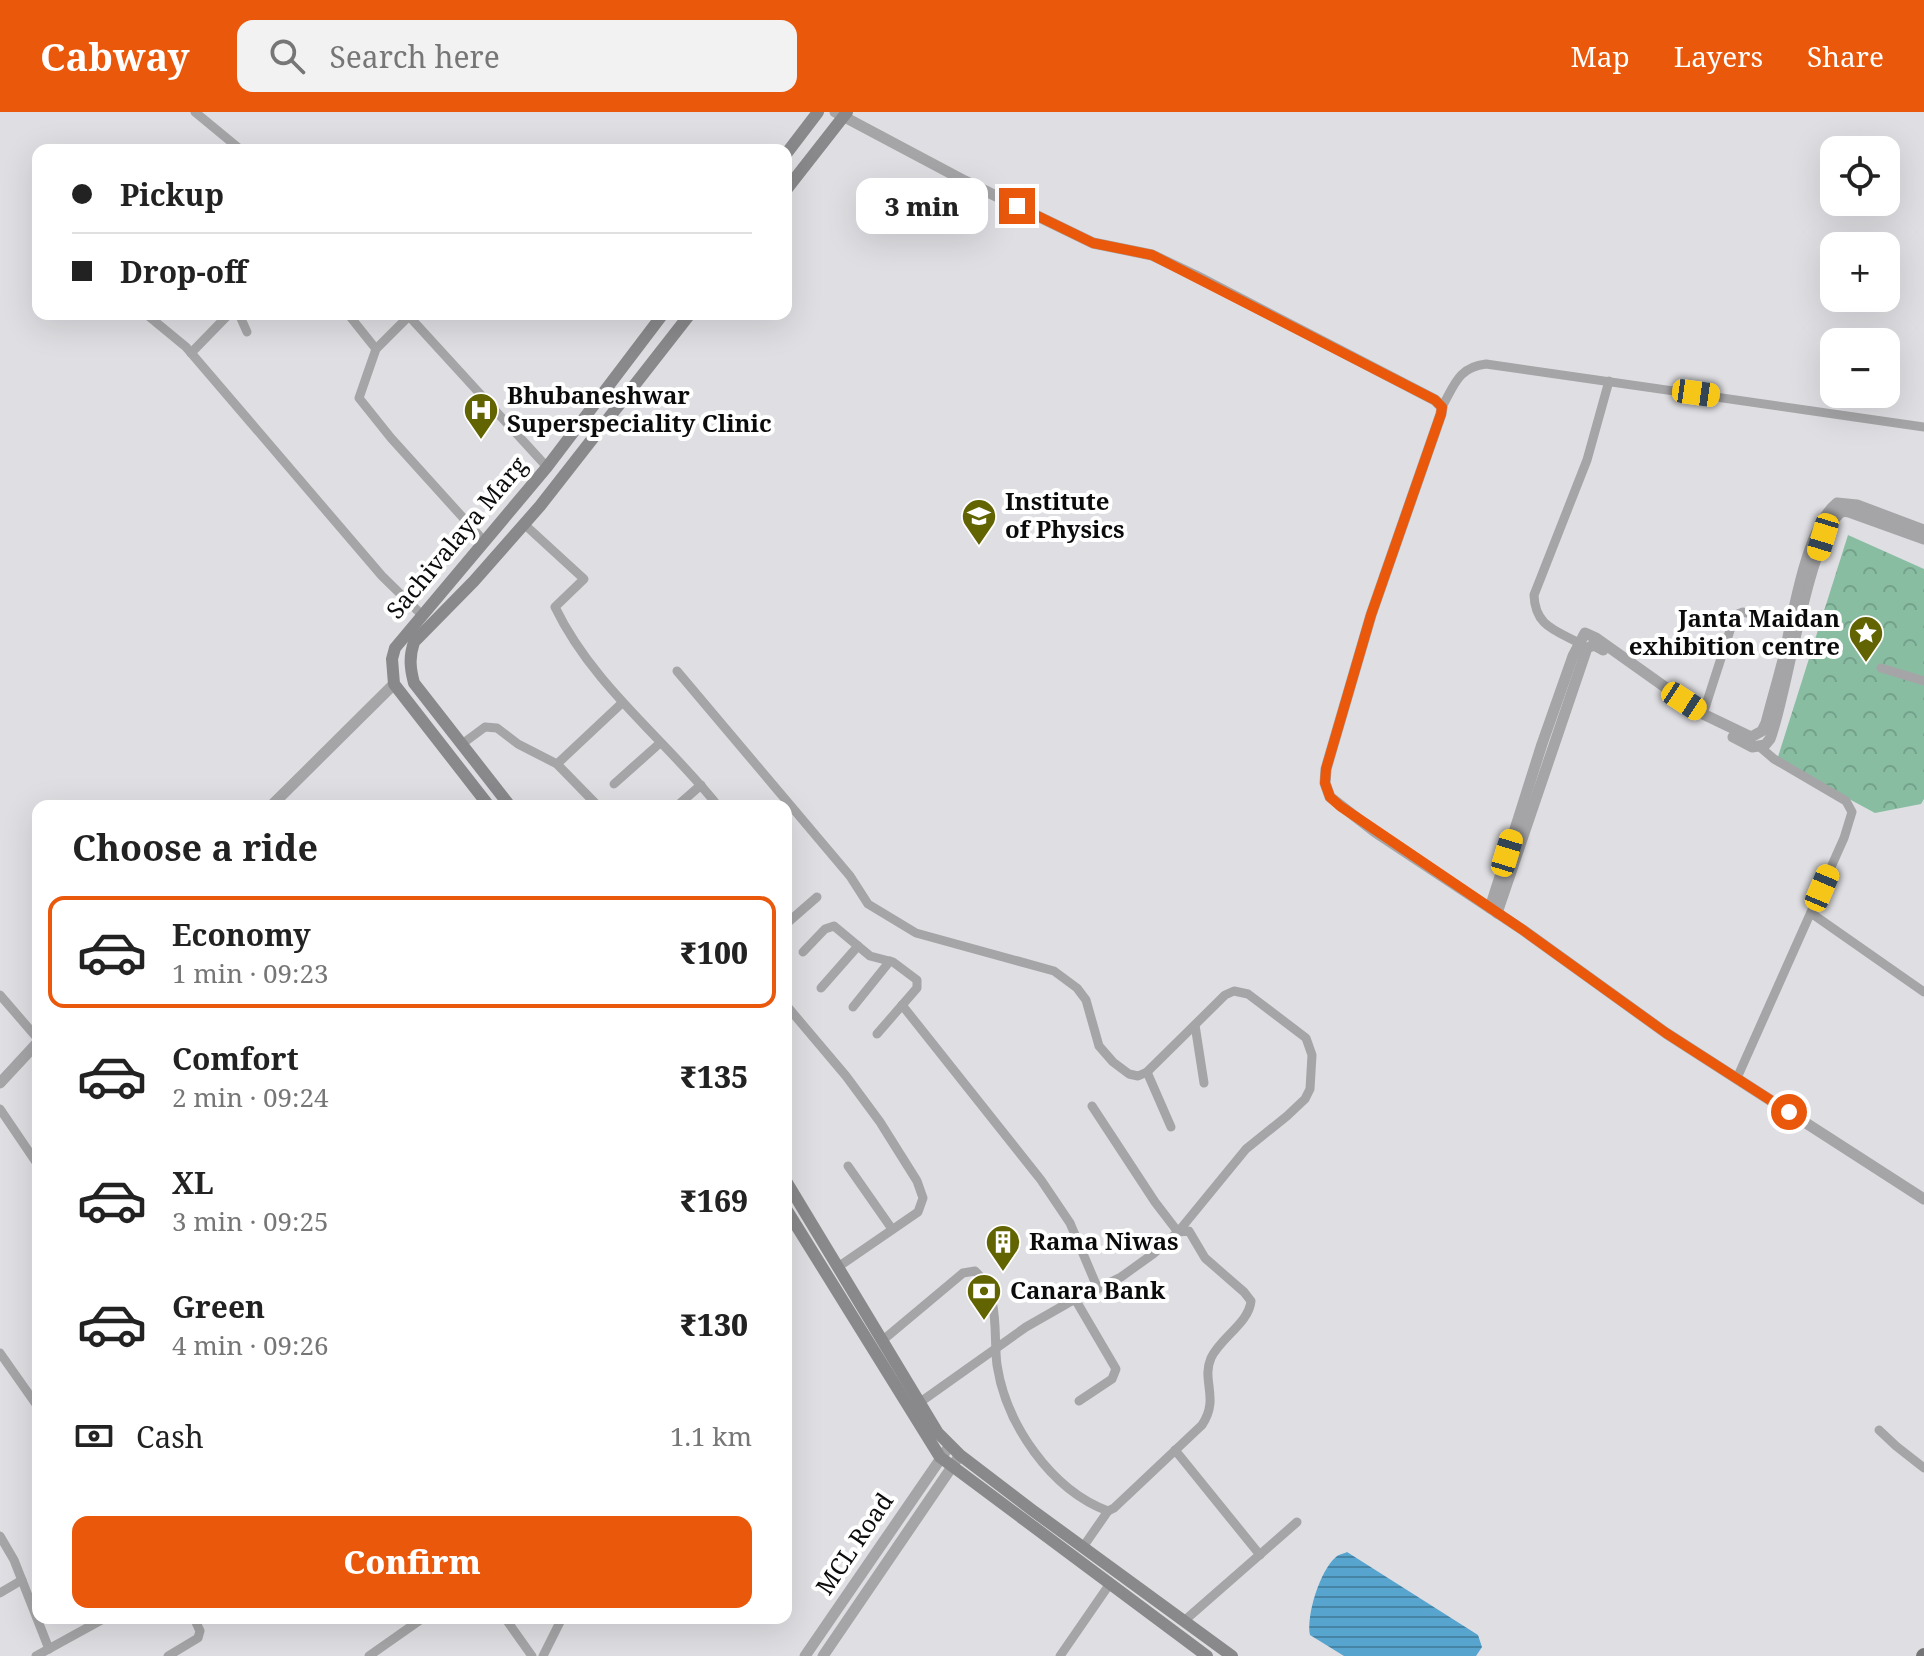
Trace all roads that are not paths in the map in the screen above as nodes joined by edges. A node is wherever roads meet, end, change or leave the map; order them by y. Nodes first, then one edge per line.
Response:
1 (195, 112) edge
2 (818, 112) edge
3 (841, 114) edge
4 (234, 144) edge
5 (792, 146) edge
6 (792, 182) edge
7 (153, 320) edge
8 (223, 320) edge
9 (242, 320) edge
10 (353, 320) edge
11 (403, 320) edge
12 (413, 320) edge
13 (658, 320) edge
14 (685, 320) edge
15 (247, 332) dead end
16 (376, 349) junction
17 (191, 353) junction
18 (1609, 381) junction
19 (1442, 407) junction
20 (1924, 427) edge
21 (547, 467) junction
22 (531, 486) junction
23 (546, 499) junction
24 (524, 524) junction
25 (1924, 530) edge
26 (1924, 539) edge
27 (485, 542) junction
28 (423, 616) junction
29 (1789, 625) junction
30 (1579, 643) junction
31 (1881, 668) dead end
32 (677, 671) dead end
33 (1924, 681) edge
34 (394, 684) junction
35 (622, 703) junction
36 (1703, 714) junction
37 (660, 743) junction
38 (462, 744) junction
39 (1760, 747) junction
40 (557, 764) junction
41 (614, 784) dead end
42 (701, 785) junction
43 (277, 800) edge
44 (484, 800) edge
45 (505, 800) edge
46 (592, 800) edge
47 (684, 800) edge
48 (713, 800) edge
49 (779, 800) edge
50 (792, 815) edge
51 (817, 897) dead end
52 (1494, 910) junction
53 (1811, 913) junction
54 (792, 919) edge
55 (858, 946) junction
56 (803, 952) dead end
57 (890, 961) junction
58 (821, 988) dead end
59 (1924, 992) edge
60 (0, 995) edge
61 (902, 1005) junction
62 (853, 1007) dead end
63 (792, 1012) edge
64 (1195, 1025) junction
65 (32, 1033) edge
66 (877, 1034) dead end
67 (32, 1047) edge
68 (1147, 1072) junction
69 (1737, 1078) junction
70 (0, 1083) edge
71 (1204, 1083) dead end
72 (1092, 1106) dead end
73 (0, 1109) edge
74 (1171, 1127) dead end
75 (32, 1156) edge
76 (848, 1166) dead end
77 (792, 1191) edge
78 (1924, 1199) edge
79 (792, 1219) edge
80 (892, 1229) junction
81 (1178, 1232) junction
82 (838, 1267) junction
83 (1098, 1289) junction
84 (1075, 1299) junction
85 (883, 1340) junction
86 (996, 1349) junction
87 (0, 1353) edge
88 (32, 1398) edge
89 (1079, 1401) dead end
90 (919, 1403) junction
91 (1879, 1430) dead end
92 (950, 1445) junction
93 (1175, 1450) junction
94 (960, 1455) junction
95 (940, 1457) junction
96 (951, 1467) junction
97 (1924, 1468) edge
98 (1108, 1511) junction
99 (1297, 1522) dead end
100 (0, 1536) edge
101 (1083, 1547) junction
102 (1260, 1555) junction
103 (22, 1580) junction
104 (1109, 1585) junction
105 (0, 1593) edge
106 (32, 1606) edge
107 (1184, 1621) junction
108 (39, 1624) edge
109 (94, 1624) edge
110 (197, 1624) edge
111 (407, 1624) edge
112 (509, 1624) edge
113 (559, 1624) edge
114 (49, 1649) junction
115 (180, 1653) edge
116 (36, 1656) edge
117 (168, 1656) edge
118 (370, 1656) edge
119 (532, 1656) edge
120 (543, 1656) edge
121 (805, 1656) edge
122 (823, 1656) edge
123 (1060, 1656) edge
124 (1207, 1656) edge
125 (1232, 1656) edge

1 - 4 street
2 - 5 main road
3 - 6 main road
3 - 19 street
7 - 17 street
8 - 17 street
9 - 15 street
10 - 16 street
11 - 16 street
12 - 21 street
13 - 21 main road, Sachivalaya Marg
14 - 23 main road
16 - 27 street
17 - 28 street
18 - 19 street
18 - 20 street
18 - 30 street
19 - 52 street
21 - 22 main road, Sachivalaya Marg
22 - 23 main road
22 - 27 main road, Sachivalaya Marg
23 - 24 main road
24 - 35 street
24 - 38 main road
25 - 29 street
26 - 39 street
27 - 28 main road, Sachivalaya Marg
28 - 34 main road, Sachivalaya Marg
29 - 36 street
29 - 36 street
30 - 36 street
30 - 52 street
31 - 33 street
32 - 49 street
34 - 43 street
34 - 44 main road
35 - 37 street
35 - 40 street
37 - 41 street
37 - 42 street
38 - 40 street
38 - 45 main road
39 - 52 street
39 - 53 street
40 - 46 street
42 - 47 street
42 - 48 street
50 - 68 street
51 - 54 street
52 - 69 street
53 - 59 street
53 - 69 street
55 - 56 street
55 - 57 street
55 - 58 street
57 - 61 street
57 - 62 street
60 - 65 street
61 - 66 street
61 - 83 street
63 - 80 street
64 - 68 street
64 - 71 street
64 - 81 street
67 - 70 street
68 - 74 street
69 - 78 street
72 - 81 street
73 - 75 street
76 - 80 street
77 - 82 main road
79 - 95 main road
80 - 82 street
81 - 83 street
81 - 93 street
82 - 85 main road
83 - 84 street
84 - 86 street
84 - 89 street
85 - 86 street
85 - 90 main road
86 - 90 street
86 - 98 street
87 - 88 street
90 - 92 main road
91 - 97 street
92 - 94 main road
92 - 95 street, MCL Road
93 - 98 street
93 - 102 street
94 - 96 street, MCL Road
94 - 101 main road
95 - 96 main road
95 - 121 street, MCL Road
96 - 104 main road
96 - 122 street, MCL Road
98 - 101 street
99 - 102 street
100 - 103 street
101 - 107 main road
102 - 107 street
103 - 105 street
103 - 106 street
104 - 123 street
104 - 124 main road
107 - 125 main road
108 - 114 street
109 - 114 street
110 - 115 street
111 - 118 street
112 - 119 street
113 - 120 street
114 - 116 street
115 - 117 street

